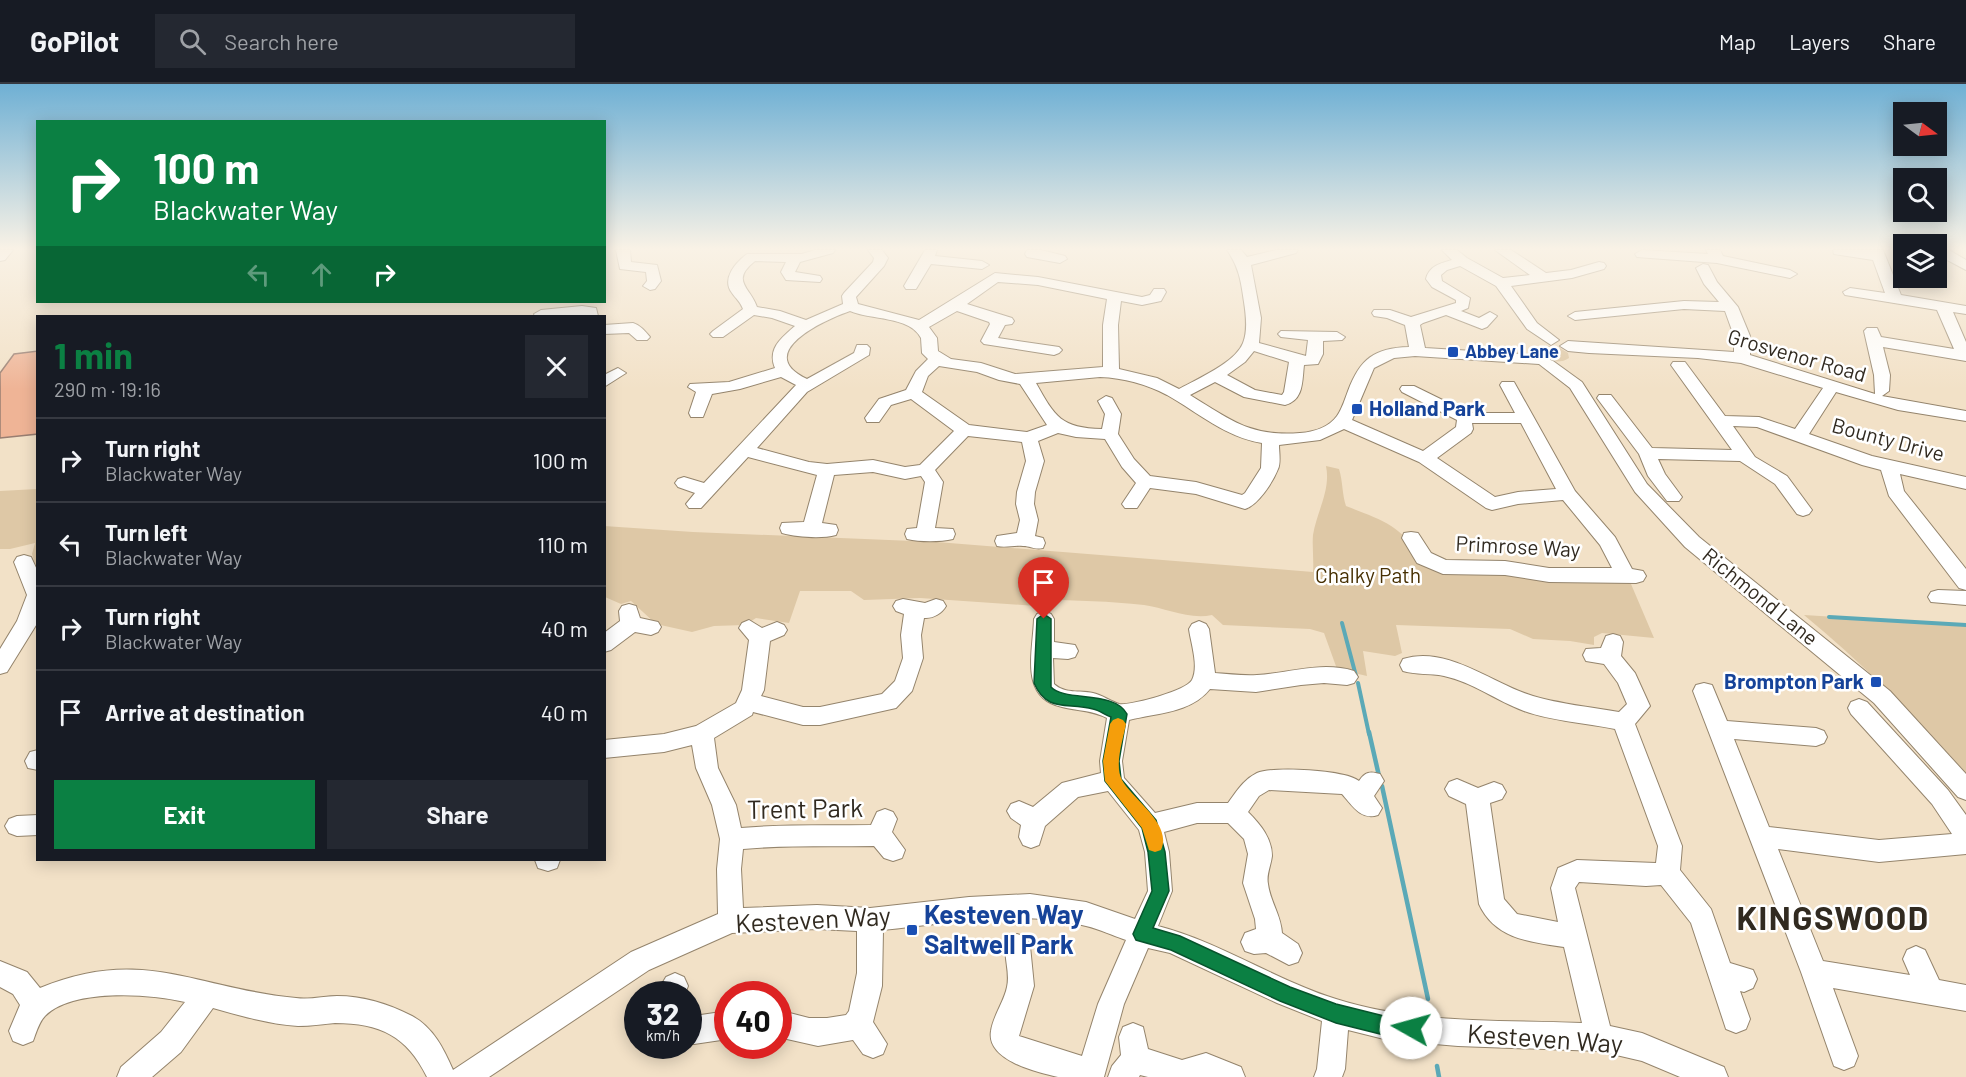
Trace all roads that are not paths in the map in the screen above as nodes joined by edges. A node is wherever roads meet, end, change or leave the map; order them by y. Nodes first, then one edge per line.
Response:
1 (744, 296) edge
2 (849, 296) edge
3 (968, 296) edge
4 (1115, 296) edge
5 (1117, 296) edge
6 (1157, 296) edge
7 (1250, 296) edge
8 (1460, 296) edge
9 (1509, 296) edge
10 (1722, 296) edge
11 (1874, 296) edge
12 (1894, 296) edge
13 (1895, 300) junction
14 (956, 305) junction
15 (851, 306) junction
16 (1731, 307) junction
17 (1944, 308) junction
18 (751, 310) junction
19 (1966, 310) edge
20 (541, 311) edge
21 (595, 311) edge
22 (1449, 311) junction
23 (1379, 313) dead end
24 (1490, 316) dead end
25 (1575, 316) dead end
26 (647, 319) dead end
27 (1412, 323) junction
28 (805, 325) junction
29 (920, 326) junction
30 (606, 330) edge
31 (1286, 334) dead end
32 (719, 336) dead end
33 (1316, 336) junction
34 (1337, 337) dead end
35 (1250, 345) junction
36 (1539, 347) junction
37 (861, 348) dead end
38 (1054, 350) dead end
39 (1418, 351) junction
40 (1965, 356) edge
41 (1573, 358) junction
42 (1743, 358) junction
43 (937, 360) junction
44 (1297, 360) junction
45 (1697, 366) dead end
46 (783, 371) junction
47 (1111, 373) junction
48 (1215, 375) junction
49 (1026, 380) junction
50 (808, 385) junction
51 (1508, 385) dead end
52 (1576, 385) junction
53 (1832, 386) junction
54 (1861, 386) dead end
55 (1881, 391) junction
56 (1408, 392) dead end
57 (913, 393) junction
58 (1181, 394) junction
59 (1605, 398) dead end
60 (1106, 401) dead end
61 (1932, 401) dead end
62 (697, 413) dead end
63 (1966, 416) edge
64 (872, 417) dead end
65 (1466, 418) junction
66 (1525, 418) junction
67 (1720, 421) junction
68 (1343, 422) junction
69 (1057, 427) junction
70 (964, 430) junction
71 (1110, 434) junction
72 (1799, 436) junction
73 (1029, 438) junction
74 (1271, 439) junction
75 (745, 450) junction
76 (1647, 453) junction
77 (1745, 456) junction
78 (1425, 458) junction
79 (1889, 466) junction
80 (827, 470) junction
81 (925, 470) junction
82 (1145, 482) junction
83 (684, 483) dead end
84 (1966, 483) edge
85 (1568, 494) junction
86 (1673, 497) dead end
87 (1131, 504) dead end
88 (1803, 510) dead end
89 (789, 528) dead end
90 (946, 534) dead end
91 (1411, 538) dead end
92 (1004, 541) dead end
93 (30, 568) edge
94 (1966, 583) edge
95 (36, 591) edge
96 (1938, 597) dead end
97 (1966, 598) edge
98 (36, 599) edge
99 (936, 606) dead end
100 (1044, 619) dead end
101 (637, 621) dead end
102 (1196, 626) dead end
103 (762, 632) dead end
104 (606, 643) edge
105 (1043, 649) junction
106 (1068, 651) dead end
107 (1605, 651) dead end
108 (1410, 665) dead end
109 (0, 666) edge
110 (1347, 677) dead end
111 (1204, 680) junction
112 (1704, 691) dead end
113 (749, 702) junction
114 (1859, 708) dead end
115 (1119, 714) junction
116 (1623, 722) junction
117 (1719, 729) junction
118 (702, 734) junction
119 (1816, 737) dead end
120 (606, 750) edge
121 (1113, 781) junction
122 (1966, 790) edge
123 (1476, 793) dead end
124 (1367, 795) dead end
125 (1234, 813) junction
126 (1028, 823) dead end
127 (1150, 825) junction
128 (1963, 834) edge
129 (886, 835) dead end
130 (1760, 836) junction
131 (732, 839) junction
132 (1667, 873) junction
133 (870, 920) junction
134 (731, 921) junction
135 (1142, 934) junction
136 (1574, 936) junction
137 (1017, 944) dead end
138 (1271, 945) dead end
139 (1916, 959) dead end
140 (1814, 972) junction
141 (0, 974) edge
142 (1931, 992) junction
143 (206, 995) junction
144 (1966, 998) edge
145 (35, 1007) junction
146 (1336, 1013) junction
147 (1736, 1019) dead end
148 (792, 1028) edge
149 (22, 1031) dead end
150 (1599, 1037) junction
151 (1844, 1056) dead end
152 (1130, 1057) edge
153 (142, 1074) edge
154 (1091, 1075) edge
155 (442, 1077) edge
156 (464, 1077) edge
157 (1231, 1077) edge
158 (1328, 1077) edge
159 (1714, 1077) edge

1 - 18 street
2 - 15 street
3 - 14 street
4 - 47 street
5 - 6 street
7 - 35 street
8 - 22 street
9 - 36 street, Richmond Lane
10 - 16 street
11 - 13 street
12 - 13 street
13 - 17 street
14 - 29 street
14 - 38 street
15 - 28 street
15 - 29 street
16 - 25 street
16 - 42 street
17 - 19 street
17 - 40 street
18 - 28 street
18 - 32 street
20 - 21 street
22 - 24 street
22 - 27 street
23 - 27 street
26 - 30 street
27 - 39 street
28 - 46 street
29 - 43 street
31 - 33 street
33 - 34 street
33 - 44 street
35 - 44 street
35 - 48 street
36 - 39 street
36 - 41 street
36 - 41 street, Grosvenor Road
36 - 52 street, Richmond Lane
37 - 50 street
39 - 68 street
40 - 55 street
41 - 42 street, Grosvenor Road
41 - 52 street, Richmond Lane
42 - 53 street, Grosvenor Road
43 - 49 street
43 - 57 street
44 - 48 street
45 - 67 street
46 - 50 street
46 - 62 street
47 - 49 street
47 - 58 street
48 - 58 street
49 - 69 street
50 - 75 street
51 - 66 street
52 - 122 street, Richmond Lane
53 - 63 street, Grosvenor Road
53 - 72 street, Bounty Drive
54 - 55 street
55 - 61 street
56 - 65 street
57 - 64 street
57 - 70 street
58 - 74 street
59 - 76 street
60 - 71 street
65 - 66 street
65 - 78 street
66 - 85 street
67 - 72 street, Bounty Drive
67 - 77 street
68 - 74 street
68 - 78 street
69 - 71 street
69 - 73 street
70 - 73 street
70 - 81 street
71 - 82 street
72 - 79 street, Bounty Drive
73 - 92 street
74 - 82 street
75 - 80 street
75 - 83 street
76 - 77 street
76 - 86 street
77 - 88 street
78 - 85 street
79 - 84 street, Bounty Drive
79 - 94 street
80 - 81 street
80 - 89 street
81 - 90 street
82 - 87 street
85 - 91 street, Primrose Way
93 - 95 street
96 - 97 street
98 - 109 street
99 - 113 street
100 - 105 street
101 - 104 street
102 - 111 street
103 - 113 street
105 - 106 street
105 - 115 street
107 - 116 street
108 - 116 street
110 - 111 street
111 - 115 street
112 - 117 street
113 - 118 street
114 - 128 street
115 - 121 street
116 - 132 street
117 - 119 street
117 - 130 street
118 - 120 street
118 - 131 street
121 - 126 street
121 - 127 street
123 - 136 street
124 - 125 street
125 - 127 street
125 - 138 street
127 - 135 street
128 - 130 street
129 - 131 street, Trent Park
130 - 140 street
131 - 134 street
132 - 136 street
132 - 147 street
133 - 134 street, Kesteven Way
133 - 135 street, Kesteven Way
133 - 148 street
134 - 156 street, Kesteven Way
135 - 146 street, Kesteven Way
135 - 154 street
136 - 150 street
137 - 154 street
139 - 142 street
140 - 142 street
140 - 151 street
141 - 145 street
142 - 144 street
143 - 145 street
143 - 153 street
143 - 155 street
145 - 149 street
146 - 150 street, Kesteven Way
146 - 158 street
150 - 159 street, Kesteven Way
152 - 157 street

